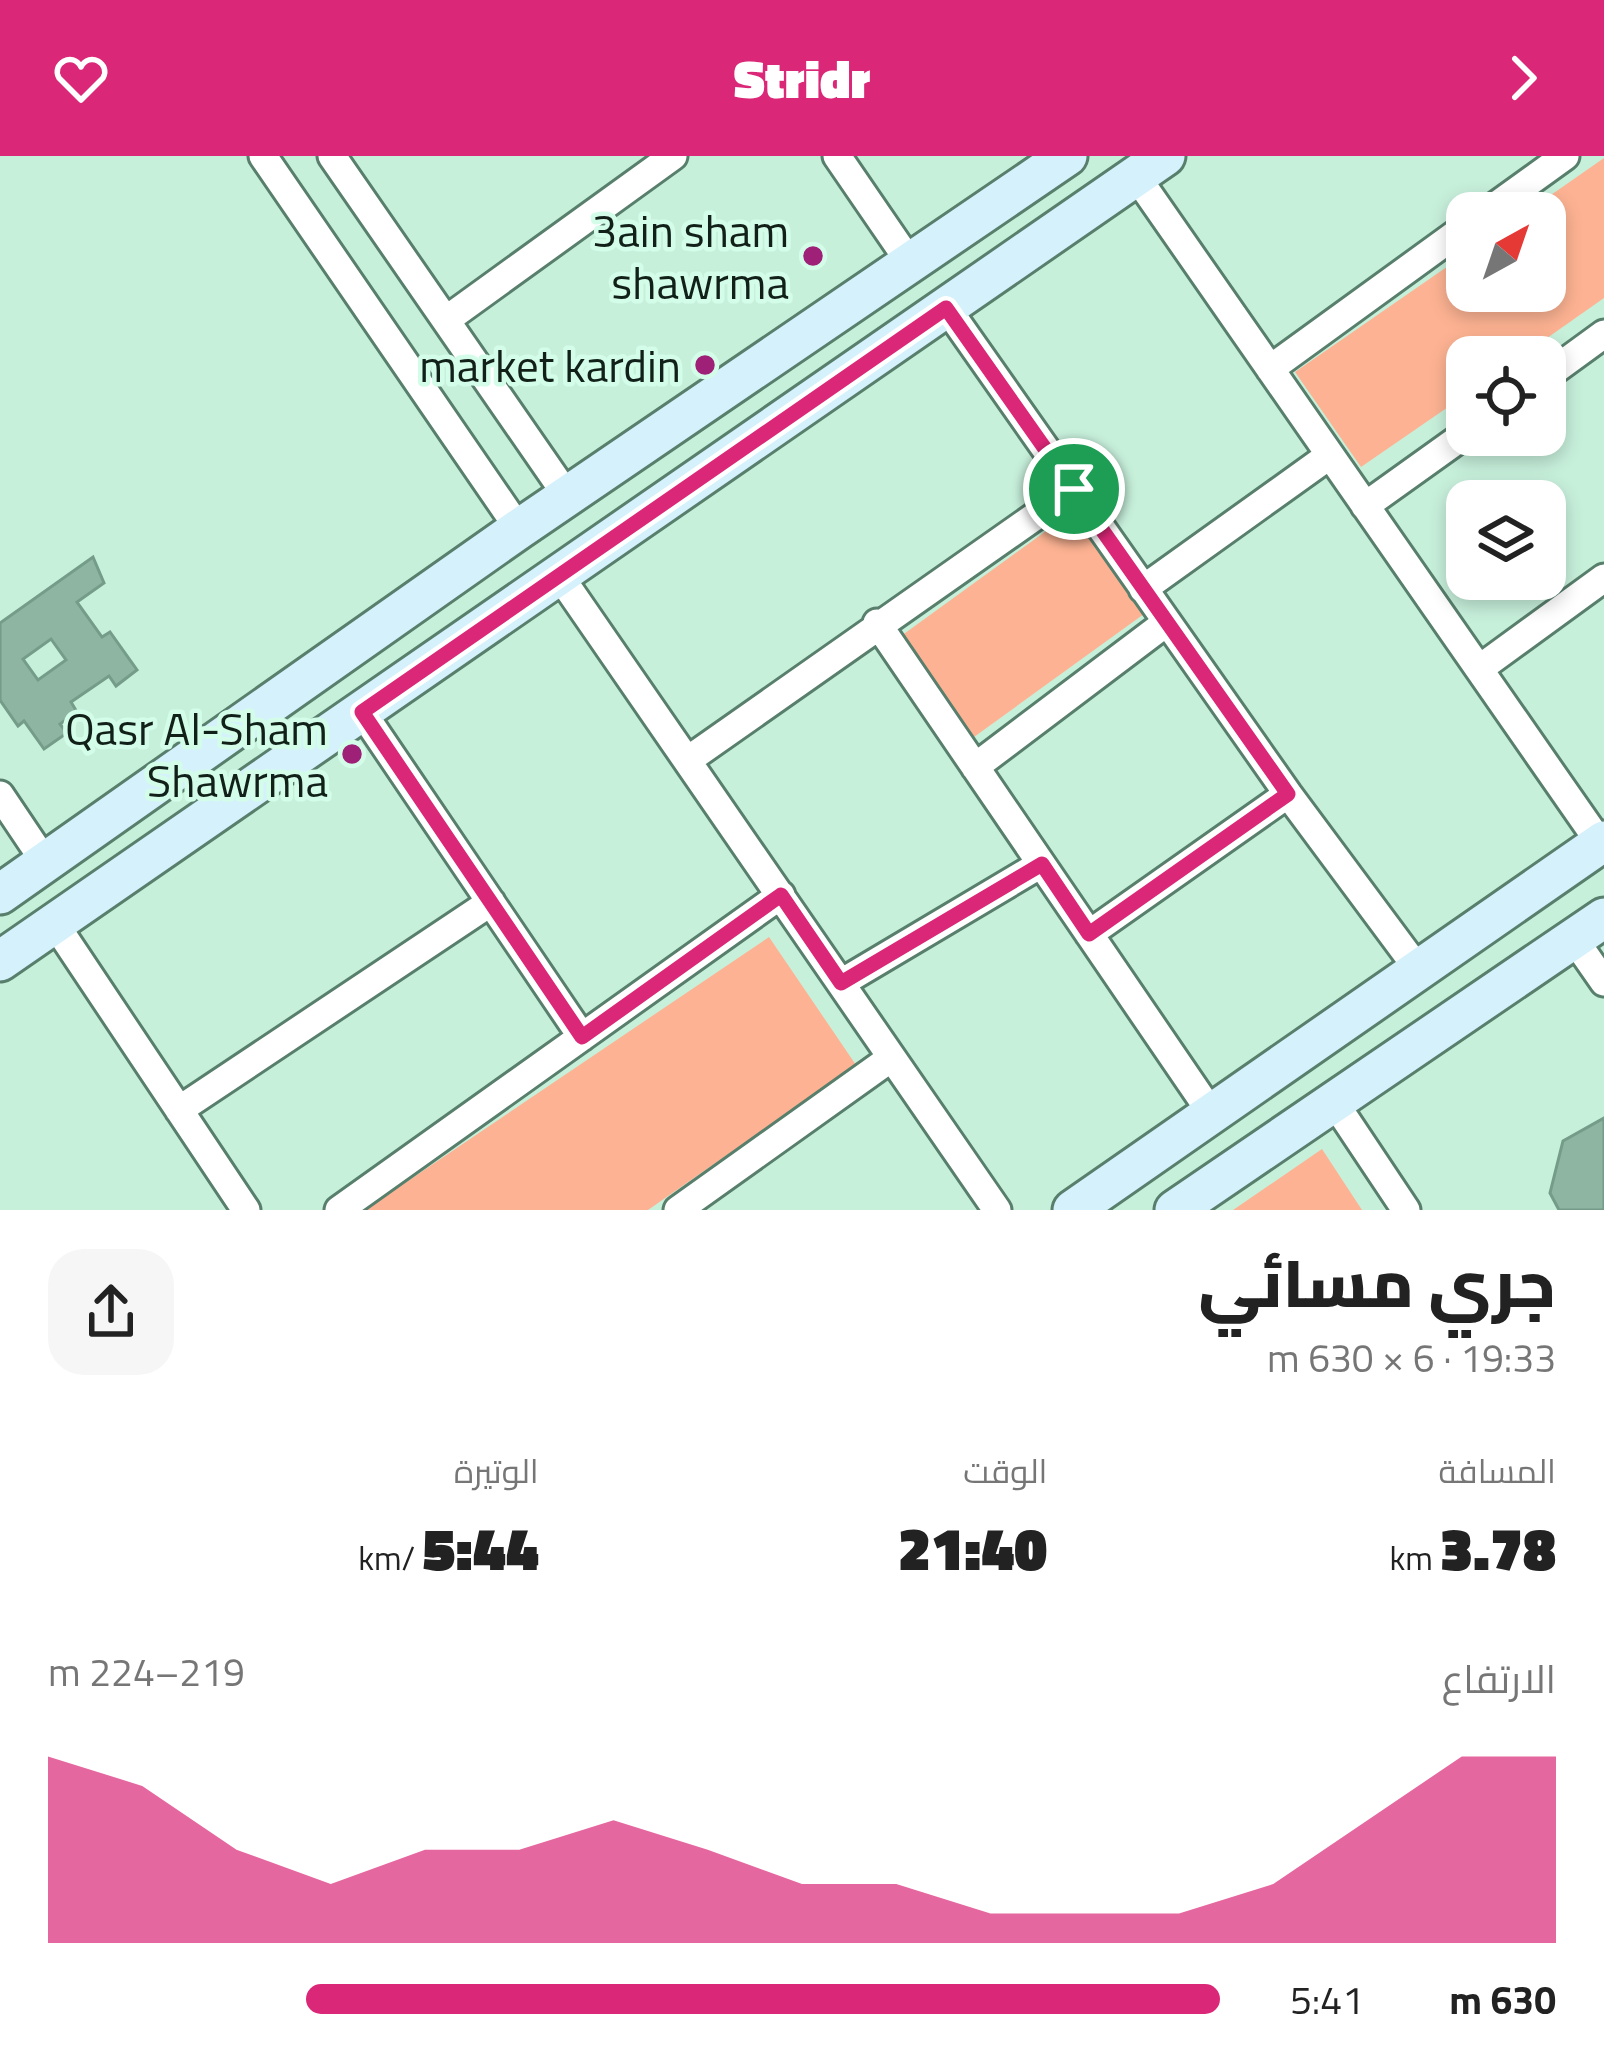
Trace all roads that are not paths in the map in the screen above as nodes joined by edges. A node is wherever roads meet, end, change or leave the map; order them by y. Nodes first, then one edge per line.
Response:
1 (263, 156) edge
2 (332, 156) edge
3 (673, 156) edge
4 (837, 156) edge
5 (1066, 156) edge
6 (1564, 156) edge
7 (1150, 166) edge
8 (1515, 192) edge
9 (1446, 241) edge
10 (911, 264) junction
11 (946, 308) junction
12 (446, 320) junction
13 (1604, 334) edge
14 (1566, 362) edge
15 (1270, 369) junction
16 (1446, 448) edge
17 (1330, 454) junction
18 (1074, 489) junction
19 (568, 497) junction
20 (1365, 506) junction
21 (519, 529) junction
22 (559, 575) junction
23 (1604, 578) edge
24 (1143, 589) junction
25 (1167, 622) junction
26 (877, 623) junction
27 (1479, 669) junction
28 (362, 712) junction
29 (688, 760) junction
30 (975, 767) junction
31 (1288, 794) junction
32 (0, 795) edge
33 (1602, 842) edge
34 (45, 862) junction
35 (1042, 864) junction
36 (0, 894) edge
37 (781, 895) junction
38 (491, 902) junction
39 (55, 924) junction
40 (1589, 928) edge
41 (1089, 934) junction
42 (0, 961) edge
43 (1418, 968) junction
44 (1604, 982) edge
45 (841, 983) junction
46 (582, 1037) junction
47 (891, 1058) junction
48 (1334, 1102) junction
49 (179, 1110) junction
50 (1212, 1114) junction
51 (246, 1210) edge
52 (340, 1210) edge
53 (678, 1210) edge
54 (997, 1210) edge
55 (1073, 1210) edge
56 (1175, 1210) edge
57 (1406, 1210) edge

1 - 21 street
2 - 12 street
3 - 12 street
4 - 10 street
5 - 10 street
6 - 8 street
7 - 11 street
7 - 15 street
9 - 15 street
10 - 19 street
11 - 18 street
11 - 22 street
12 - 19 street
13 - 14 street
15 - 17 street
16 - 20 street
17 - 20 street
17 - 24 street
18 - 24 street
18 - 26 street
19 - 21 street
20 - 27 street
21 - 34 street
22 - 28 street
22 - 29 street
23 - 27 street
24 - 25 street
25 - 30 street
25 - 31 street
26 - 29 street
26 - 30 street
27 - 33 street
28 - 38 street
28 - 39 street
29 - 37 street
30 - 35 street
31 - 41 street
31 - 43 street
32 - 34 street
33 - 43 street
34 - 36 street
35 - 41 street
35 - 45 street
37 - 45 street
37 - 46 street
38 - 46 street
38 - 49 street
39 - 42 street
39 - 49 street
40 - 44 street
40 - 48 street
41 - 50 street
43 - 50 street
45 - 47 street
46 - 52 street
47 - 53 street
47 - 54 street
48 - 56 street
48 - 57 street
49 - 51 street
50 - 55 street

